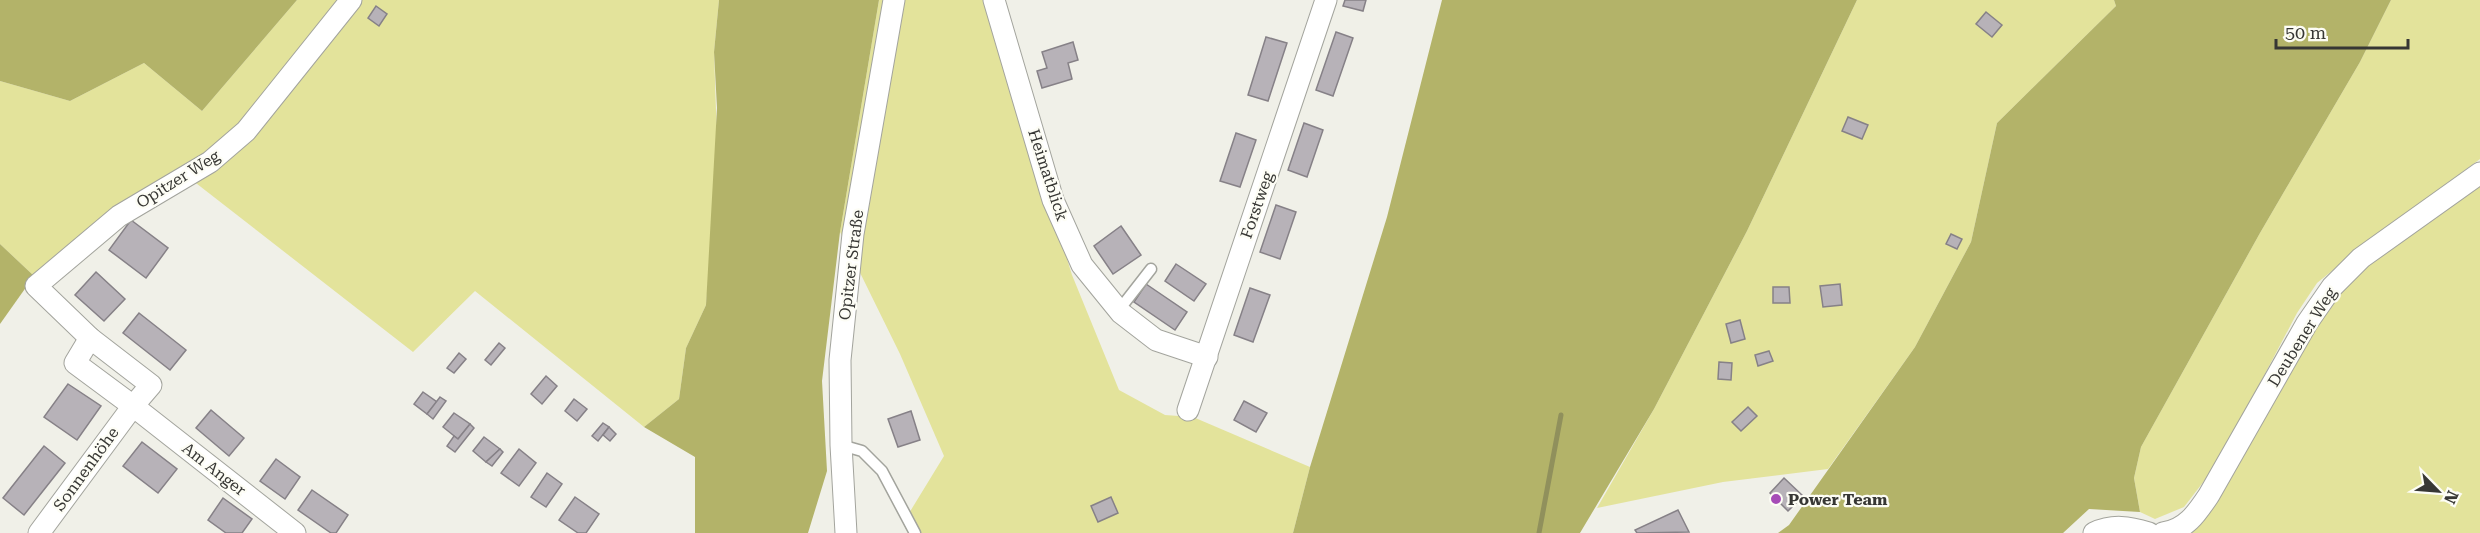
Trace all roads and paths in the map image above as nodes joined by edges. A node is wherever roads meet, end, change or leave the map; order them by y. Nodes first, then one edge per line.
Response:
1 (351, 0) edge
2 (894, 0) edge
3 (994, 0) edge
4 (1326, 0) edge
5 (2480, 173) edge
6 (1151, 269) dead end
7 (1119, 310) junction
8 (90, 338) junction
9 (1207, 357) junction
10 (133, 406) junction
11 (1188, 410) dead end
12 (841, 445) junction
13 (2139, 530) edge
14 (39, 533) edge
15 (295, 533) edge
16 (846, 533) edge
17 (915, 533) edge
18 (2094, 533) edge
19 (2163, 533) edge

1 - 8 street, Opitzer Weg
2 - 12 street, Opitzer Straße
3 - 7 street, Heimatblick
4 - 9 street, Forstweg
5 - 19 street, Deubener Weg
6 - 7 lane
7 - 9 street, Heimatblick
8 - 10 street, Am Anger
8 - 10 street
9 - 11 street, Forstweg
10 - 14 street, Sonnenhöhe
10 - 15 street, Am Anger
12 - 16 street, Opitzer Straße
12 - 17 lane
13 - 18 street

